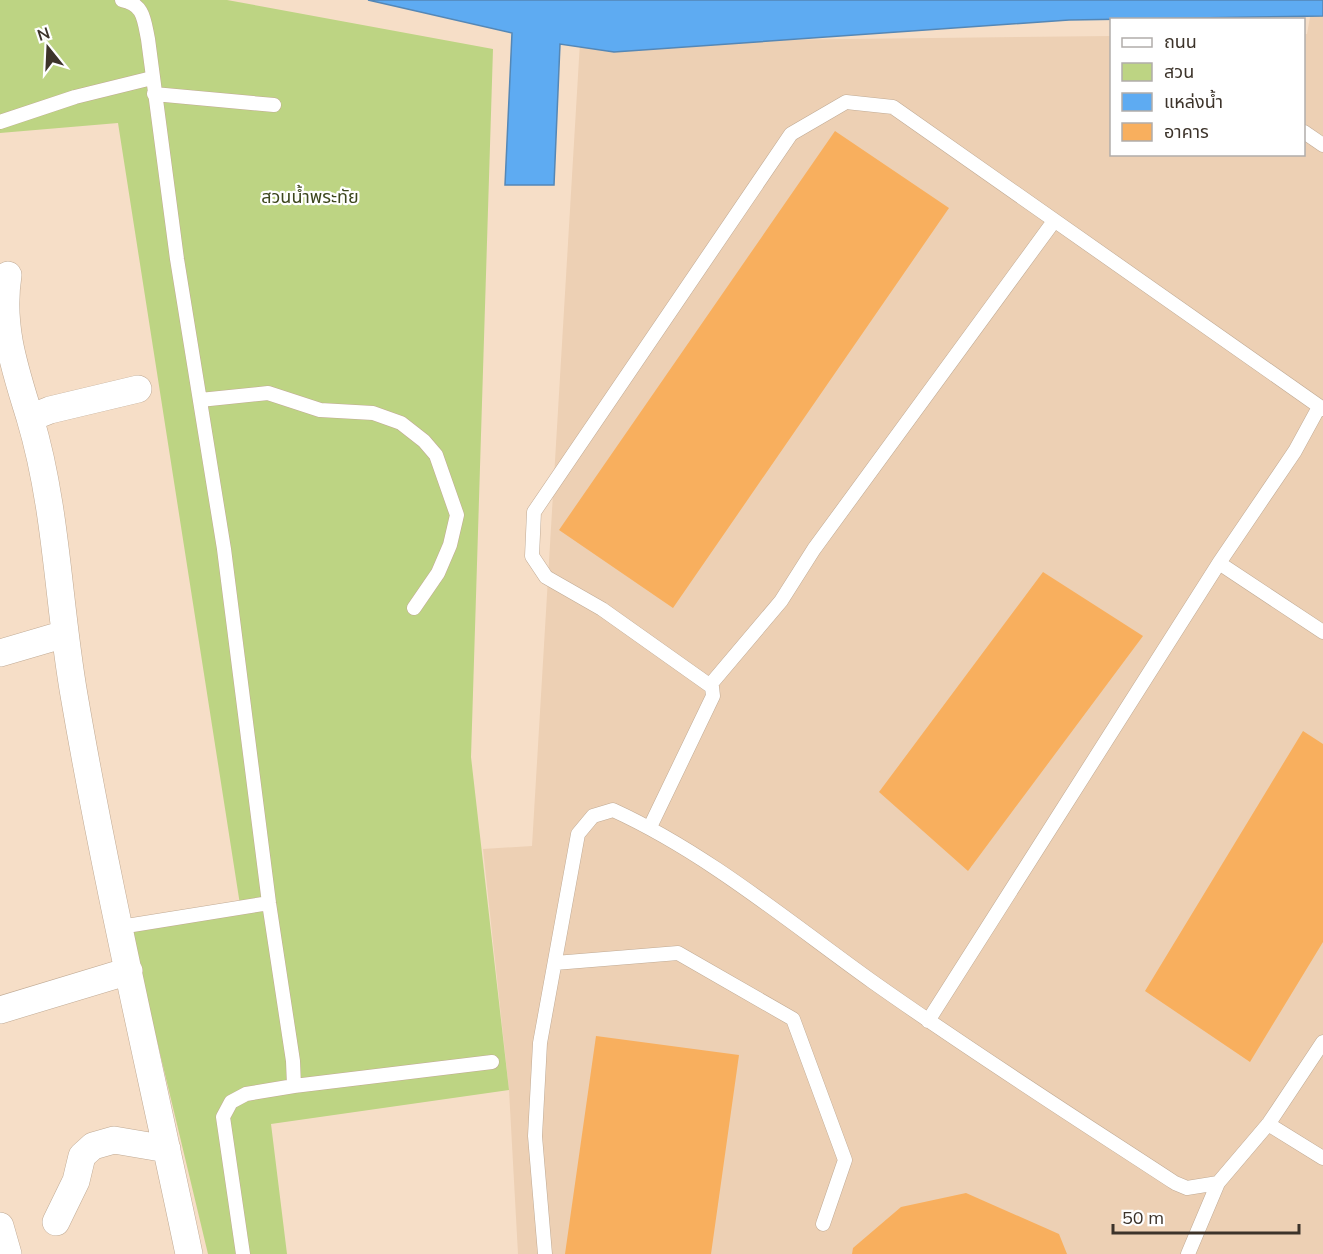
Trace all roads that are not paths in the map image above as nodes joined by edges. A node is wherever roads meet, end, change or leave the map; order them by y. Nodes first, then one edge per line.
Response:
1 (122, 0) edge
2 (152, 78) junction
3 (154, 94) junction
4 (274, 105) dead end
5 (0, 122) edge
6 (1305, 133) edge
7 (1323, 145) edge
8 (1054, 221) junction
9 (8, 275) dead end
10 (138, 389) dead end
11 (200, 400) junction
12 (1321, 408) edge
13 (30, 418) junction
14 (1219, 563) junction
15 (414, 608) dead end
16 (1323, 632) edge
17 (65, 634) junction
18 (0, 653) edge
19 (710, 685) junction
20 (650, 827) junction
21 (269, 903) junction
22 (120, 927) junction
23 (555, 963) junction
24 (129, 971) junction
25 (0, 1010) edge
26 (928, 1021) junction
27 (1323, 1042) edge
28 (492, 1062) dead end
29 (294, 1086) junction
30 (1268, 1124) junction
31 (167, 1149) junction
32 (1323, 1158) edge
33 (1218, 1183) junction
34 (56, 1222) dead end
35 (823, 1224) dead end
36 (0, 1226) edge
37 (8, 1254) edge
38 (189, 1254) edge
39 (243, 1254) edge
40 (545, 1254) edge
41 (1188, 1254) edge

1 - 2 lane
2 - 3 lane
2 - 5 lane
3 - 4 lane
3 - 11 lane
6 - 7 lane
8 - 12 lane
8 - 19 lane
8 - 19 lane
9 - 13 street
10 - 13 street
11 - 15 lane
11 - 21 lane
12 - 14 lane
13 - 17 street
14 - 16 lane
14 - 26 lane
17 - 18 street
17 - 22 street
19 - 20 lane
20 - 23 lane
20 - 26 lane
21 - 22 lane
21 - 29 lane
22 - 24 street
23 - 35 lane
23 - 40 lane
24 - 25 street
24 - 31 street
26 - 33 lane
27 - 30 lane
28 - 29 lane
29 - 39 lane
30 - 32 lane
30 - 33 lane
31 - 34 street
31 - 38 street
33 - 41 lane
36 - 37 street

